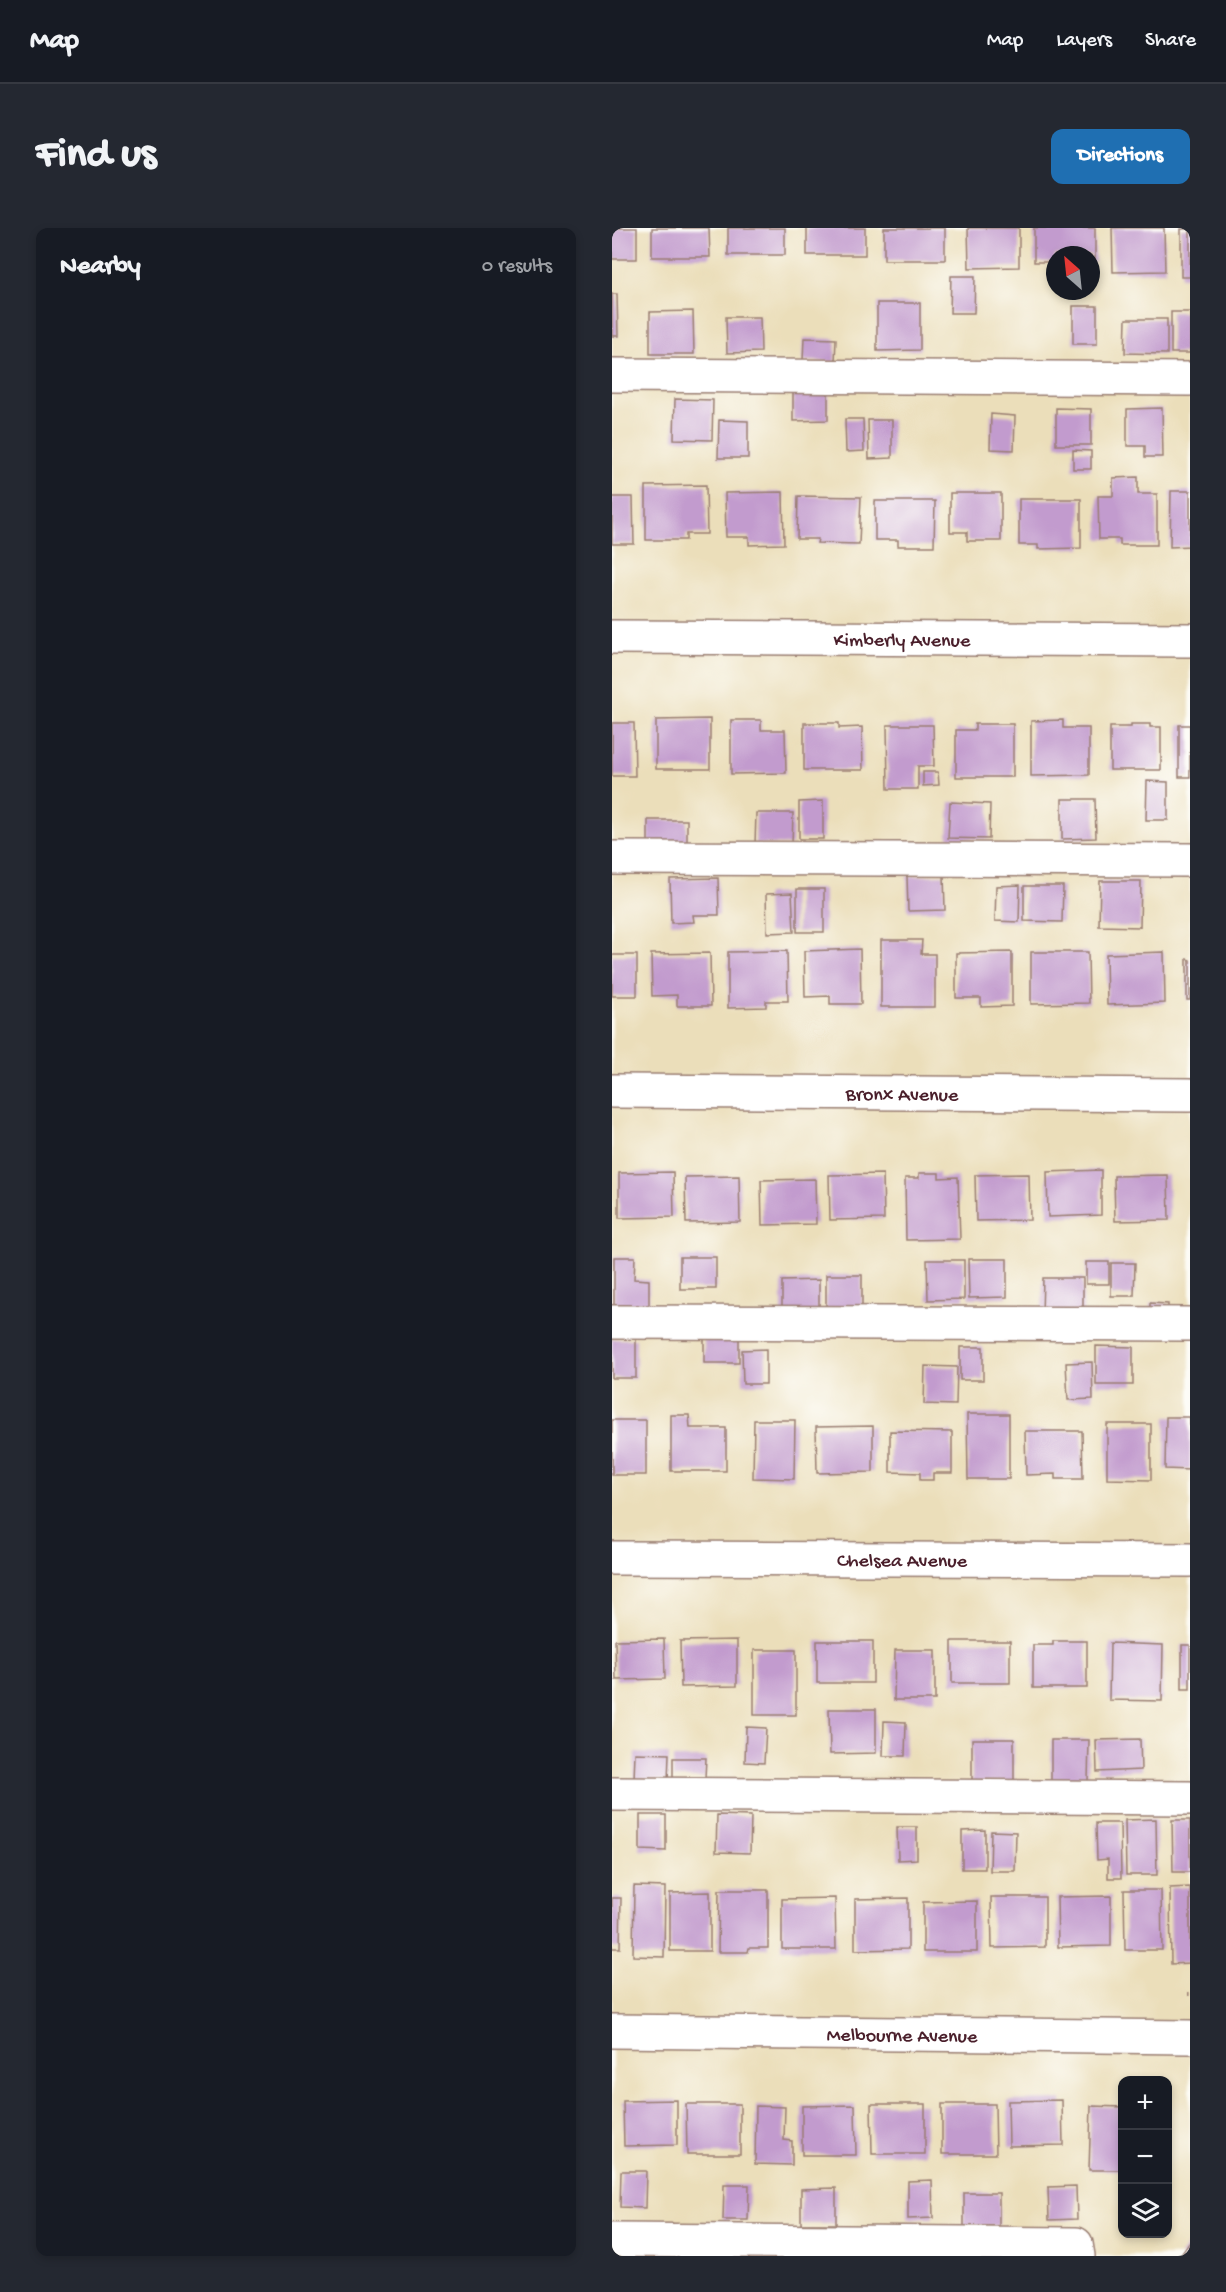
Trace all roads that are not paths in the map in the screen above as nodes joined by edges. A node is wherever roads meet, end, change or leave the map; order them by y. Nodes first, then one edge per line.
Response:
1 (612, 375) edge
2 (1190, 379) edge
3 (612, 637) edge
4 (1190, 640) edge
5 (612, 858) edge
6 (1190, 860) edge
7 (612, 1091) edge
8 (1190, 1095) edge
9 (612, 1322) edge
10 (1190, 1324) edge
11 (612, 1558) edge
12 (1190, 1560) edge
13 (612, 1794) edge
14 (1190, 1798) edge
15 (612, 2031) edge
16 (1190, 2037) edge
17 (612, 2240) edge
18 (1078, 2256) edge

1 - 2 street
3 - 4 street, Kimberly Avenue
5 - 6 street
7 - 8 street, Bronx Avenue
9 - 10 street
11 - 12 street, Chelsea Avenue
13 - 14 street
15 - 16 street, Melbourne Avenue
17 - 18 street

